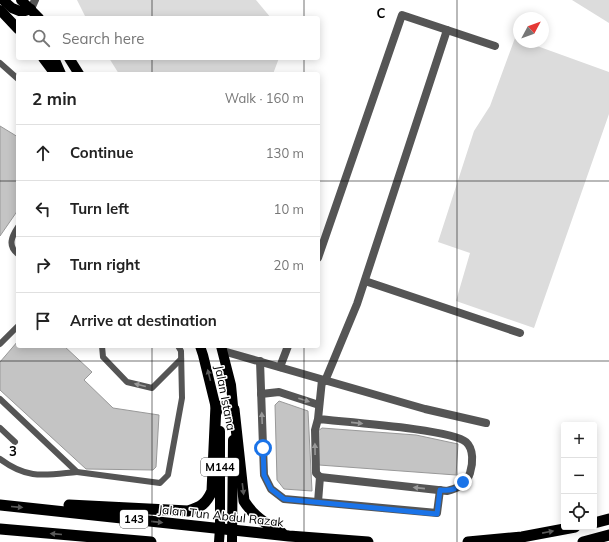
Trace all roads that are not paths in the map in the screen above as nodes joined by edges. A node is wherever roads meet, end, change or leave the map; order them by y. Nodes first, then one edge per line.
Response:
1 (3, 0) edge
2 (21, 0) edge
3 (32, 9) edge
4 (0, 10) edge
5 (16, 27) edge
6 (447, 30) junction
7 (495, 46) dead end
8 (44, 60) edge
9 (55, 60) edge
10 (70, 60) edge
11 (0, 63) edge
12 (53, 72) edge
13 (60, 72) edge
14 (78, 72) edge
15 (16, 77) edge
16 (16, 231) edge
17 (320, 252) edge
18 (16, 253) edge
19 (364, 281) junction
20 (16, 328) edge
21 (520, 333) dead end
22 (0, 344) edge
23 (102, 348) edge
24 (179, 348) edge
25 (201, 348) edge
26 (287, 348) edge
27 (222, 349) edge
28 (181, 359) junction
29 (260, 361) junction
30 (280, 367) junction
31 (323, 380) junction
32 (261, 394) junction
33 (0, 399) edge
34 (216, 405) junction
35 (319, 405) junction
36 (234, 409) junction
37 (318, 419) junction
38 (486, 423) dead end
39 (0, 428) edge
40 (15, 442) dead end
41 (0, 459) edge
42 (77, 472) junction
43 (320, 477) junction
44 (440, 490) junction
45 (318, 502) junction
46 (0, 505) edge
47 (35, 508) junction
48 (609, 519) edge
49 (597, 522) edge
50 (220, 528) junction
51 (0, 529) edge
52 (233, 529) junction
53 (561, 530) edge
54 (609, 535) edge
55 (289, 536) junction
56 (150, 542) edge
57 (219, 542) edge
58 (232, 542) edge
59 (368, 542) edge
60 (468, 542) edge
61 (583, 542) edge

1 - 3 main road
2 - 3 main road
4 - 5 main road
6 - 7 street
6 - 17 street
6 - 19 street
8 - 12 main road
9 - 13 main road
10 - 14 main road
11 - 15 lane
16 - 18 lane
19 - 21 street
19 - 31 street
20 - 22 lane
28 -> 23 lane
24 - 28 lane
34 -> 25 main road, Jalan Istana / M144
26 - 30 street
27 - 29 street
27 - 36 main road, Jalan Istana / M144
28 - 42 lane
29 - 30 street
29 - 32 street
30 - 31 street
31 - 35 street
31 - 38 street
32 -> 35 street
45 -> 32 street
33 - 42 lane
34 - 47 highway
34 - 50 main road, Jalan Istana / M144
35 - 37 street
36 - 52 main road, Jalan Istana / M144
36 -> 55 highway
43 -> 37 street
37 -> 44 street
39 - 40 lane
41 - 42 lane
44 -> 43 street
43 - 45 street
44 - 45 street
46 -> 47 highway, Jalan Tun Abdul Razak / 143
47 -> 50 highway, Jalan Tun Abdul Razak / 143
48 - 49 highway
50 - 52 highway, Jalan Tun Abdul Razak / 143
50 - 57 main road, M144
56 -> 51 highway, 143
52 - 55 highway, Jalan Tun Abdul Razak / 143
52 - 58 main road, M144
60 -> 53 highway
54 - 61 highway
55 - 59 highway, Jalan Tun Abdul Razak / 143

